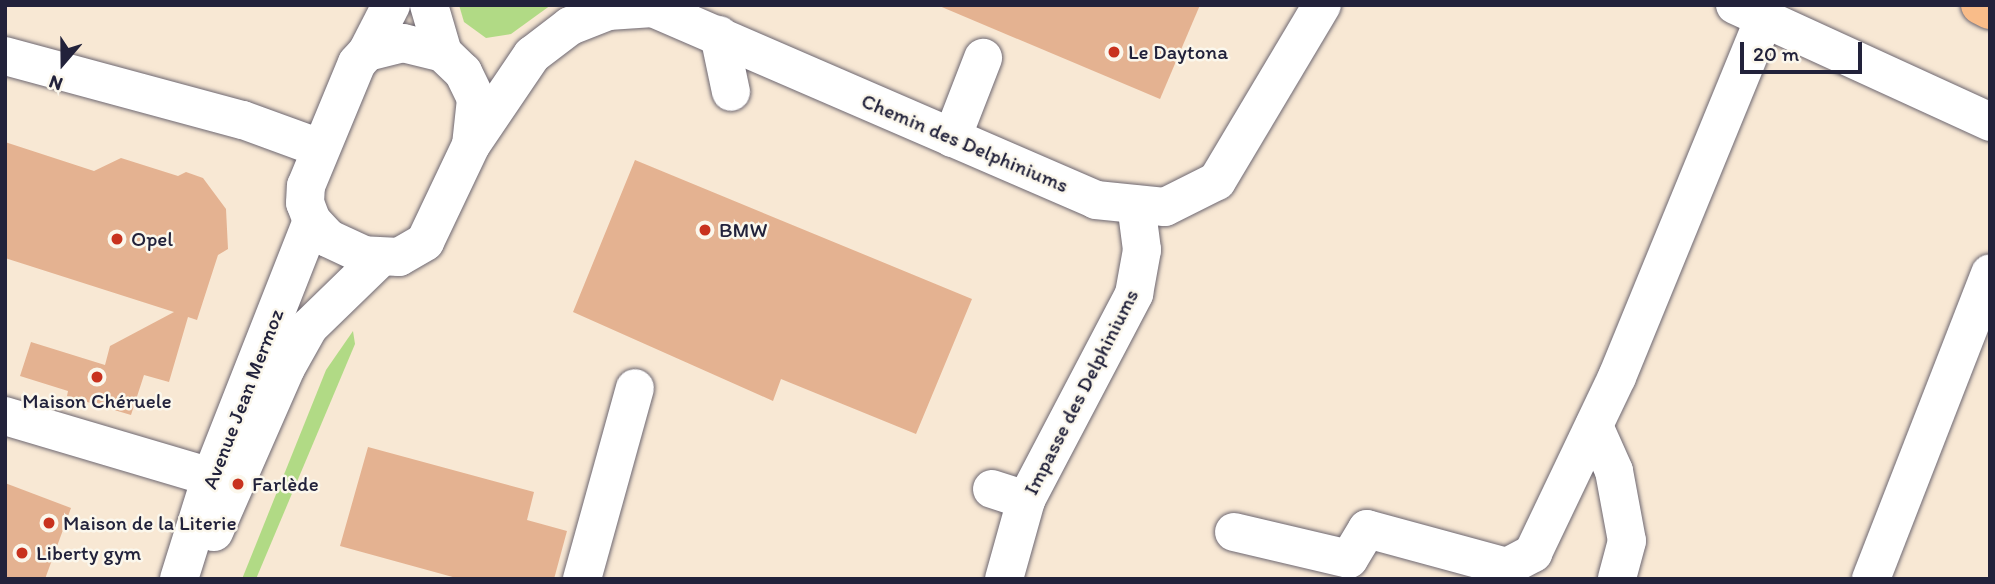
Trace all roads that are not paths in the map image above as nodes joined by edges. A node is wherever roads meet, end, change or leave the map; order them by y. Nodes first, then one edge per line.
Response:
1 (391, 5) edge
2 (429, 5) edge
3 (1322, 5) edge
4 (1980, 5) edge
5 (1990, 10) edge
6 (1749, 12) edge
7 (569, 16) edge
8 (719, 35) junction
9 (367, 52) junction
10 (532, 55) junction
11 (5, 56) edge
12 (983, 58) dead end
13 (453, 62) junction
14 (731, 92) dead end
15 (1990, 121) edge
16 (952, 138) junction
17 (471, 145) junction
18 (320, 148) junction
19 (1136, 204) junction
20 (313, 221) junction
21 (381, 257) junction
22 (1990, 273) edge
23 (635, 388) dead end
24 (5, 415) edge
25 (1594, 426) junction
26 (211, 477) junction
27 (1234, 532) dead end
28 (179, 579) edge
29 (190, 579) edge
30 (582, 579) edge
31 (1004, 579) edge
32 (1617, 579) edge
33 (1871, 579) edge

1 - 9 street
2 - 13 street
3 - 19 street, Chemin des Delphiniums
4 - 5 highway
6 - 15 street
6 - 25 street
7 - 8 street, Chemin des Delphiniums
7 - 10 street, Chemin des Delphiniums
8 - 14 street
8 - 16 street, Chemin des Delphiniums
9 - 13 street
9 - 18 street
10 - 13 street, Chemin des Delphiniums
10 - 17 street, Chemin des Delphiniums
11 - 18 street
12 - 16 street
13 - 17 street
16 - 19 street, Chemin des Delphiniums
17 - 21 street
18 - 20 street
19 - 31 street, Impasse des Delphiniums
20 - 21 street
20 - 26 street, Avenue Jean Mermoz
21 - 29 street, Avenue Jean Mermoz
22 - 33 street
23 - 30 street
24 - 26 street
25 - 27 street
25 - 32 street
26 - 28 street, Avenue Jean Mermoz

